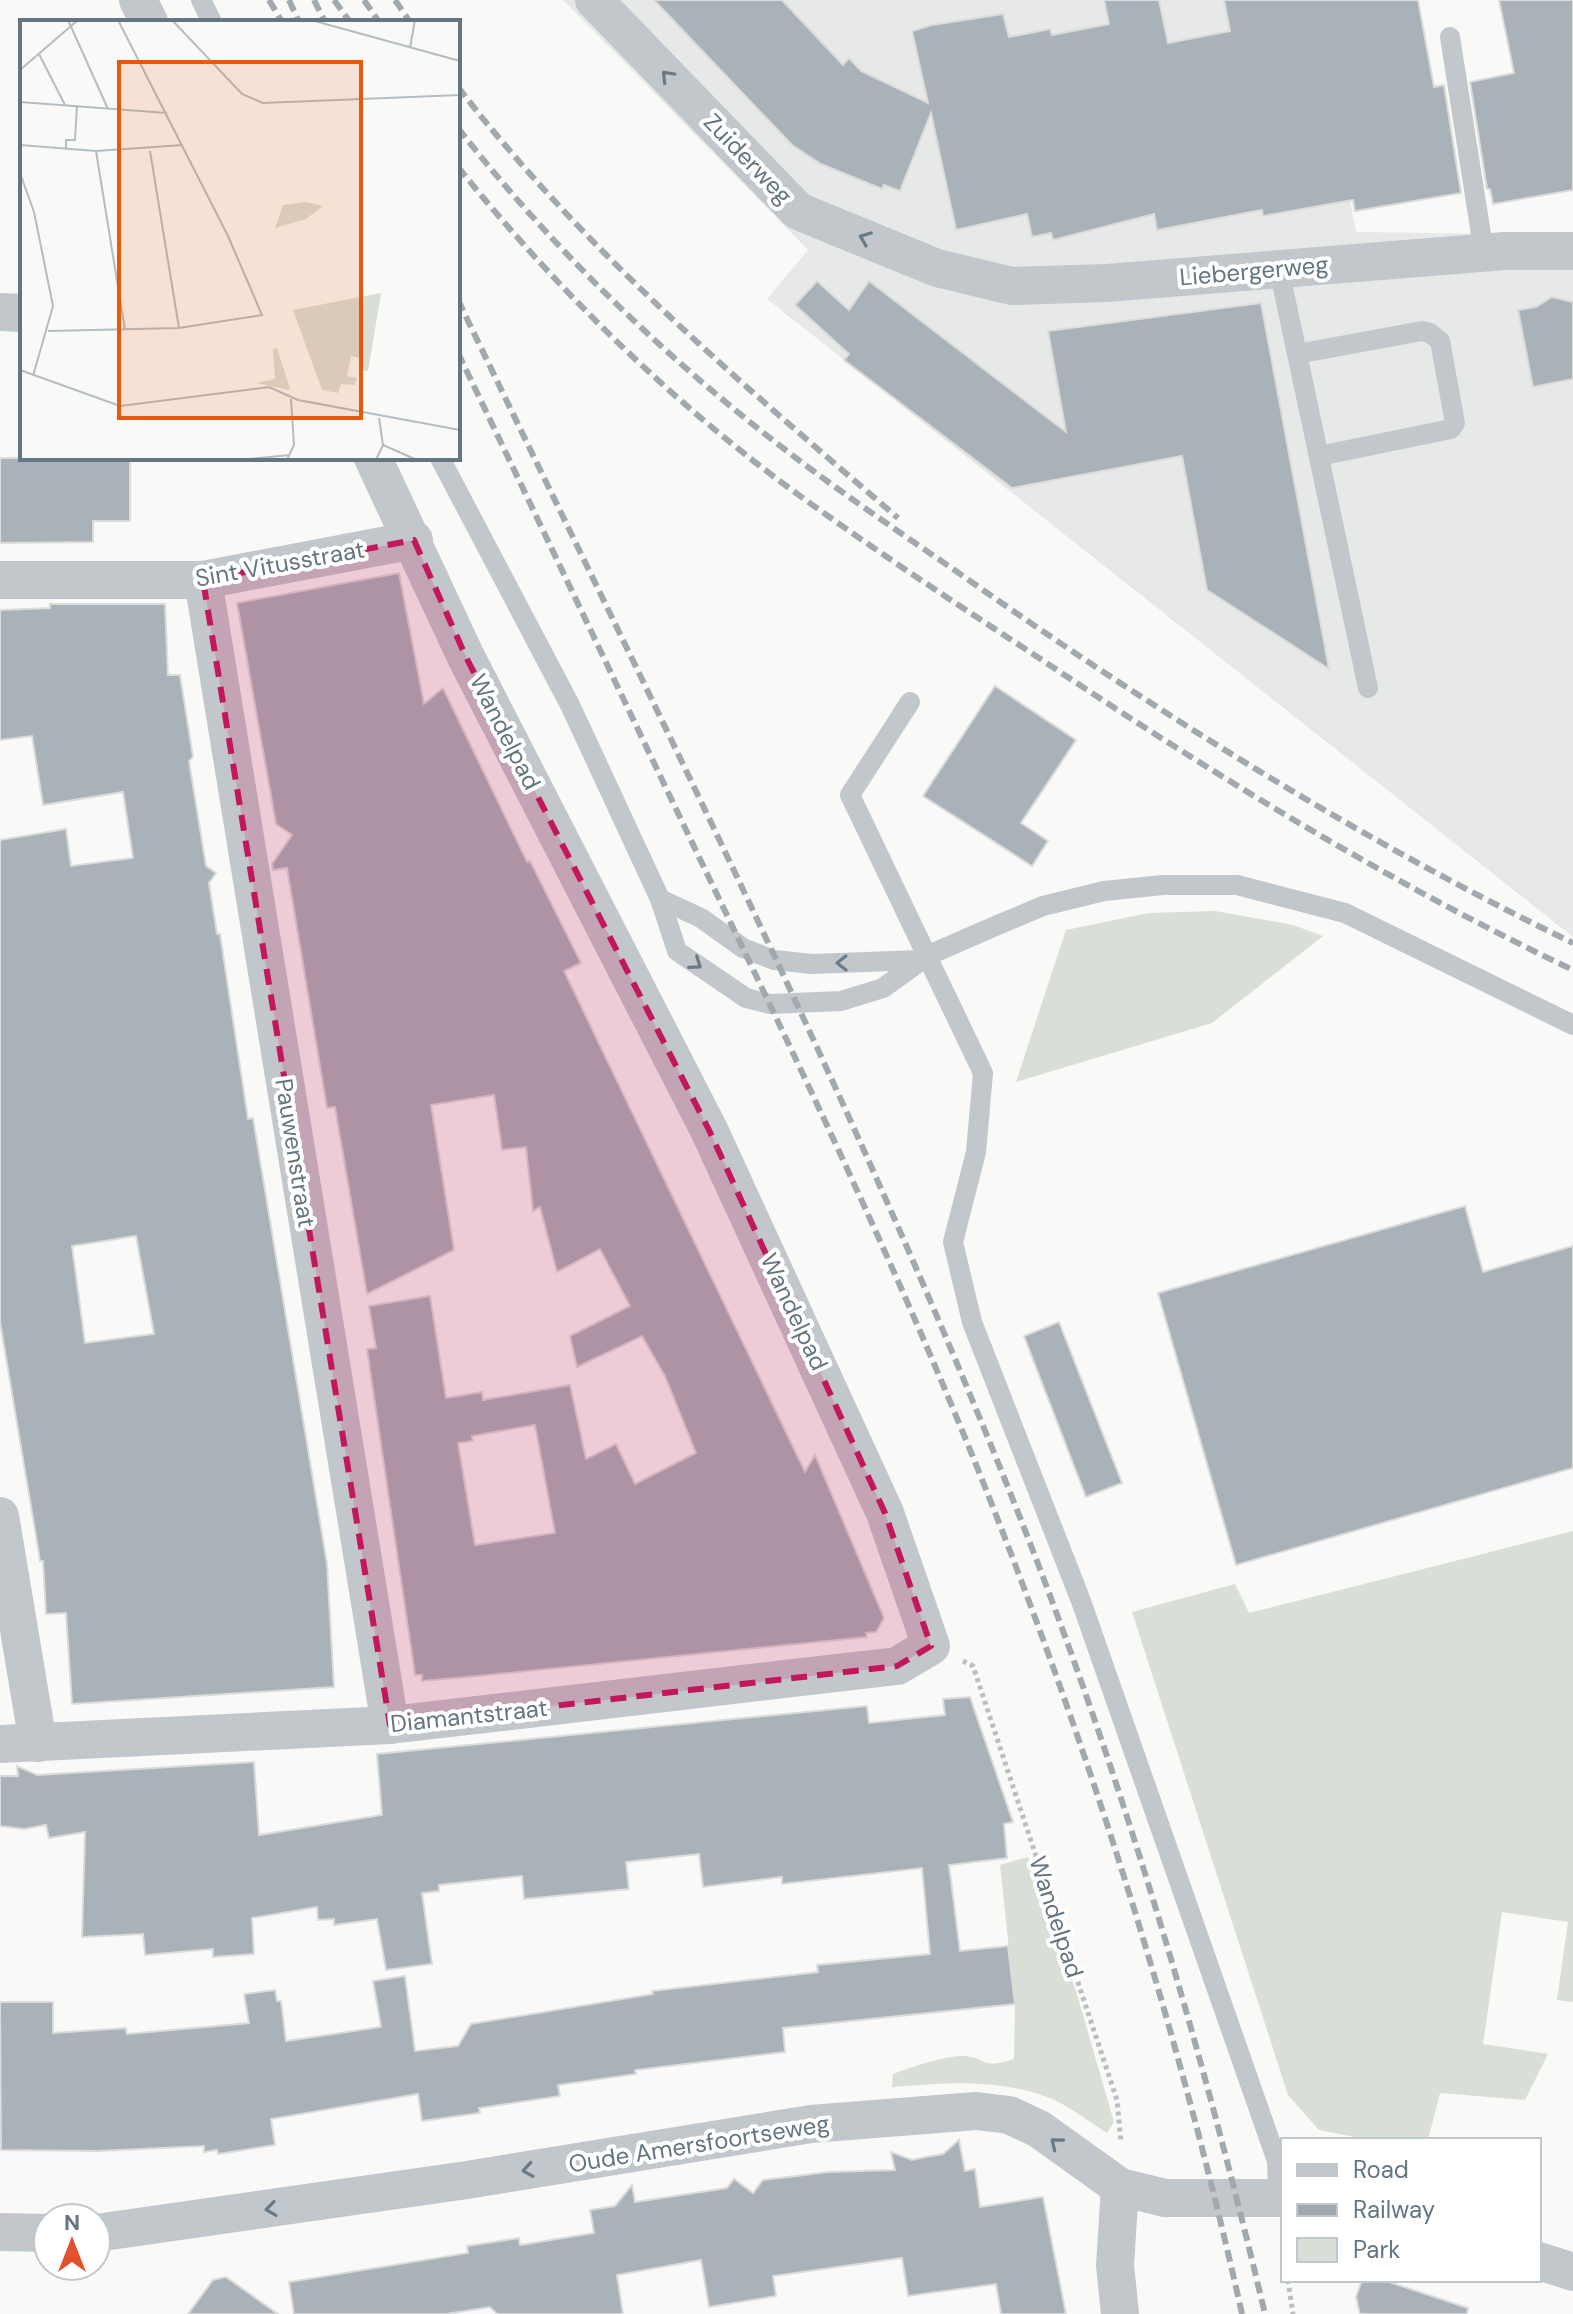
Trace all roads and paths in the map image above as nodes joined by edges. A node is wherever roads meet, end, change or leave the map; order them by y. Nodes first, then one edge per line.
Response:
1 (138, 0) edge
2 (201, 0) edge
3 (594, 0) edge
4 (148, 20) edge
5 (211, 20) edge
6 (1450, 37) dead end
7 (1573, 251) edge
8 (1484, 253) junction
9 (937, 268) joint
10 (1279, 269) junction
11 (0, 312) edge
12 (20, 313) edge
13 (1297, 354) junction
14 (1319, 456) junction
15 (374, 460) edge
16 (441, 460) edge
17 (414, 540) junction
18 (0, 580) edge
19 (203, 580) junction
20 (1368, 688) dead end
21 (910, 702) dead end
22 (660, 899) junction
23 (924, 958) junction
24 (1573, 1025) edge
25 (0, 1516) edge
26 (931, 1646) junction
27 (390, 1725) junction
28 (38, 1743) junction
29 (0, 1744) edge
30 (1120, 2187) junction
31 (1280, 2198) edge
32 (112, 2231) edge
33 (0, 2232) edge
34 (32, 2233) edge
35 (1541, 2262) edge
36 (1573, 2272) edge
37 (1288, 2282) edge
38 (1120, 2314) edge
39 (1293, 2314) edge

1 - 4 street
2 - 5 lane
9 -> 3 street, Zuiderweg
6 - 8 lane
7 - 8 street, Liebergerweg
8 - 10 street, Liebergerweg
9 - 10 street, Liebergerweg
10 - 13 lane
11 - 12 street
13 - 14 lane
13 - 14 lane
14 - 20 lane
15 - 17 street, Wandelpad
16 - 22 lane
17 - 19 street, Sint Vitusstraat
17 - 26 street, Wandelpad
18 - 19 street, Sint Vitusstraat
19 - 27 street, Pauwenstraat
21 - 23 lane
23 -> 22 lane
22 -> 23 lane
23 - 24 lane
23 - 31 lane
25 - 28 street
26 - 27 street, Diamantstraat
26 - 30 path, Wandelpad
27 - 28 street, Diamantstraat
28 - 29 street, Diamantstraat
30 - 31 street, Oude Amersfoortseweg
30 -> 32 street, Oude Amersfoortseweg
30 - 38 street
33 - 34 street
35 - 36 street
37 - 39 path

